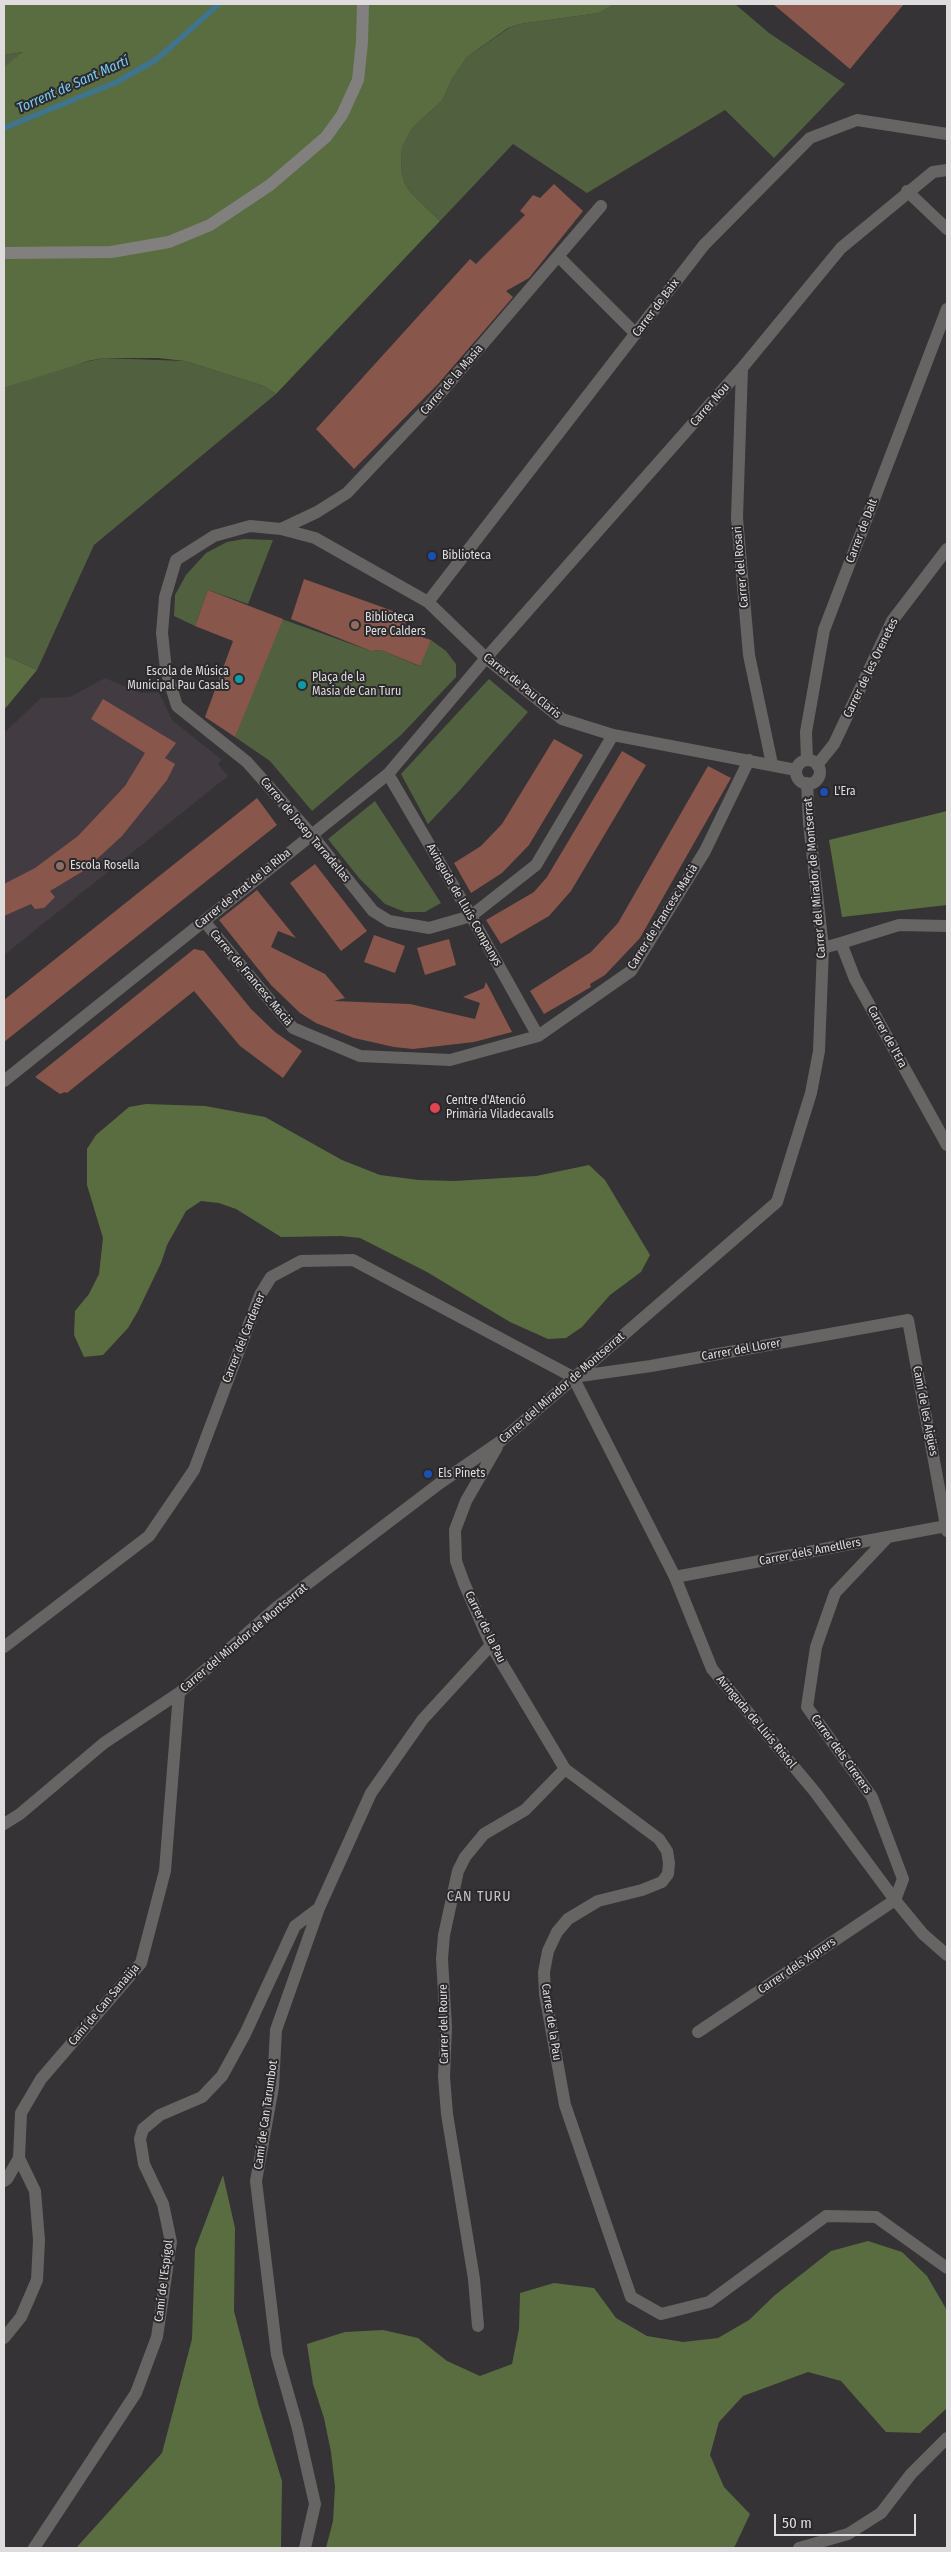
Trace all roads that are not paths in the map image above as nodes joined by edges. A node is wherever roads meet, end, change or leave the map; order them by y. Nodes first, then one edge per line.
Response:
1 (363, 4) edge
2 (947, 134) edge
3 (947, 170) edge
4 (907, 191) junction
5 (601, 206) dead end
6 (947, 228) edge
7 (4, 253) edge
8 (558, 256) junction
9 (947, 309) edge
10 (636, 334) junction
11 (742, 368) junction
12 (281, 529) junction
13 (947, 549) edge
14 (428, 602) junction
15 (486, 658) junction
16 (613, 735) junction
17 (749, 760) junction
18 (812, 762) junction
19 (772, 764) junction
20 (796, 770) junction
21 (388, 774) junction
22 (807, 783) junction
23 (311, 834) junction
24 (471, 916) junction
25 (204, 921) junction
26 (947, 926) edge
27 (841, 943) junction
28 (822, 948) junction
29 (538, 1036) junction
30 (4, 1080) edge
31 (947, 1145) edge
32 (908, 1320) joint
33 (574, 1377) junction
34 (501, 1440) junction
35 (947, 1529) edge
36 (888, 1537) junction
37 (675, 1577) junction
38 (491, 1645) junction
39 (4, 1647) edge
40 (179, 1693) junction
41 (565, 1769) junction
42 (4, 1824) edge
43 (895, 1900) junction
44 (319, 1908) junction
45 (947, 1955) edge
46 (698, 2032) dead end
47 (19, 2158) junction
48 (4, 2181) edge
49 (947, 2268) edge
50 (478, 2326) dead end
51 (4, 2338) edge
52 (947, 2438) edge
53 (34, 2548) edge
54 (304, 2548) edge
55 (799, 2548) edge

1 - 7 street
2 - 10 street, Carrer de Baix
3 - 4 street, Carrer Nou
4 - 6 street
4 - 11 street, Carrer Nou
5 - 8 street, Carrer de la Masia
8 - 10 street
8 - 12 street, Carrer de la Masia
9 - 18 street, Carrer de Dalt
10 - 14 street, Carrer de Baix
11 - 15 street, Carrer Nou
11 - 19 street, Carrer del Rosari
12 - 14 street, Carrer de Pau Claris
12 - 23 street, Carrer de Josep Tarradellas
13 - 18 street, Carrer de les Orenetes
14 - 15 street, Carrer de Pau Claris
15 - 16 street, Carrer de Pau Claris
15 - 21 street, Carrer de Prat de la Riba
16 - 17 street, Carrer de Pau Claris
16 - 24 street, Carrer de Josep Tarradellas
17 - 19 street, Carrer de Pau Claris
17 - 29 street, Carrer de Francesc Macià
18 - 20 street
18 - 22 street
19 - 20 street, Carrer de Pau Claris
20 - 22 street
21 - 23 street, Carrer de Prat de la Riba
21 - 24 street, Avinguda de Lluís Companys
22 - 28 street, Carrer del Mirador de Montserrat
23 - 24 street, Carrer de Josep Tarradellas
23 - 25 street, Carrer de Prat de la Riba
24 - 29 street, Avinguda de Lluís Companys
25 - 29 street, Carrer de Francesc Macià
25 - 30 street, Carrer de Prat de la Riba
26 - 27 street
27 - 28 street
27 - 31 street, Carrer de l'Era
28 - 33 street, Carrer del Mirador de Montserrat
32 - 33 street, Carrer del Llorer
32 - 35 street, Camí de les Aigües
33 - 34 street, Carrer del Mirador de Montserrat
33 - 37 street, Avinguda de Lluís Ristol
33 - 39 street, Carrer del Cardener
34 - 38 street, Carrer de la Pau
34 - 40 street, Carrer del Mirador de Montserrat
35 - 36 street, Carrer dels Ametllers
36 - 37 street, Carrer dels Ametllers
36 - 43 street, Carrer dels Cirerers
37 - 43 street, Avinguda de Lluís Ristol
38 - 41 street, Carrer de la Pau
38 - 44 street, Camí de Can Tarumbot
40 - 42 street, Carrer del Mirador de Montserrat
40 - 47 street, Camí de Can Sanaüja
41 - 49 street, Carrer de la Pau
41 - 50 street, Carrer del Roure
43 - 45 street, Avinguda de Lluís Ristol
43 - 46 street, Carrer dels Xiprers
44 - 53 street, Camí de l'Espígol
44 - 54 street, Camí de Can Tarumbot
47 - 48 street, Camí de Can Sanaüja
47 - 51 street
52 - 55 street

